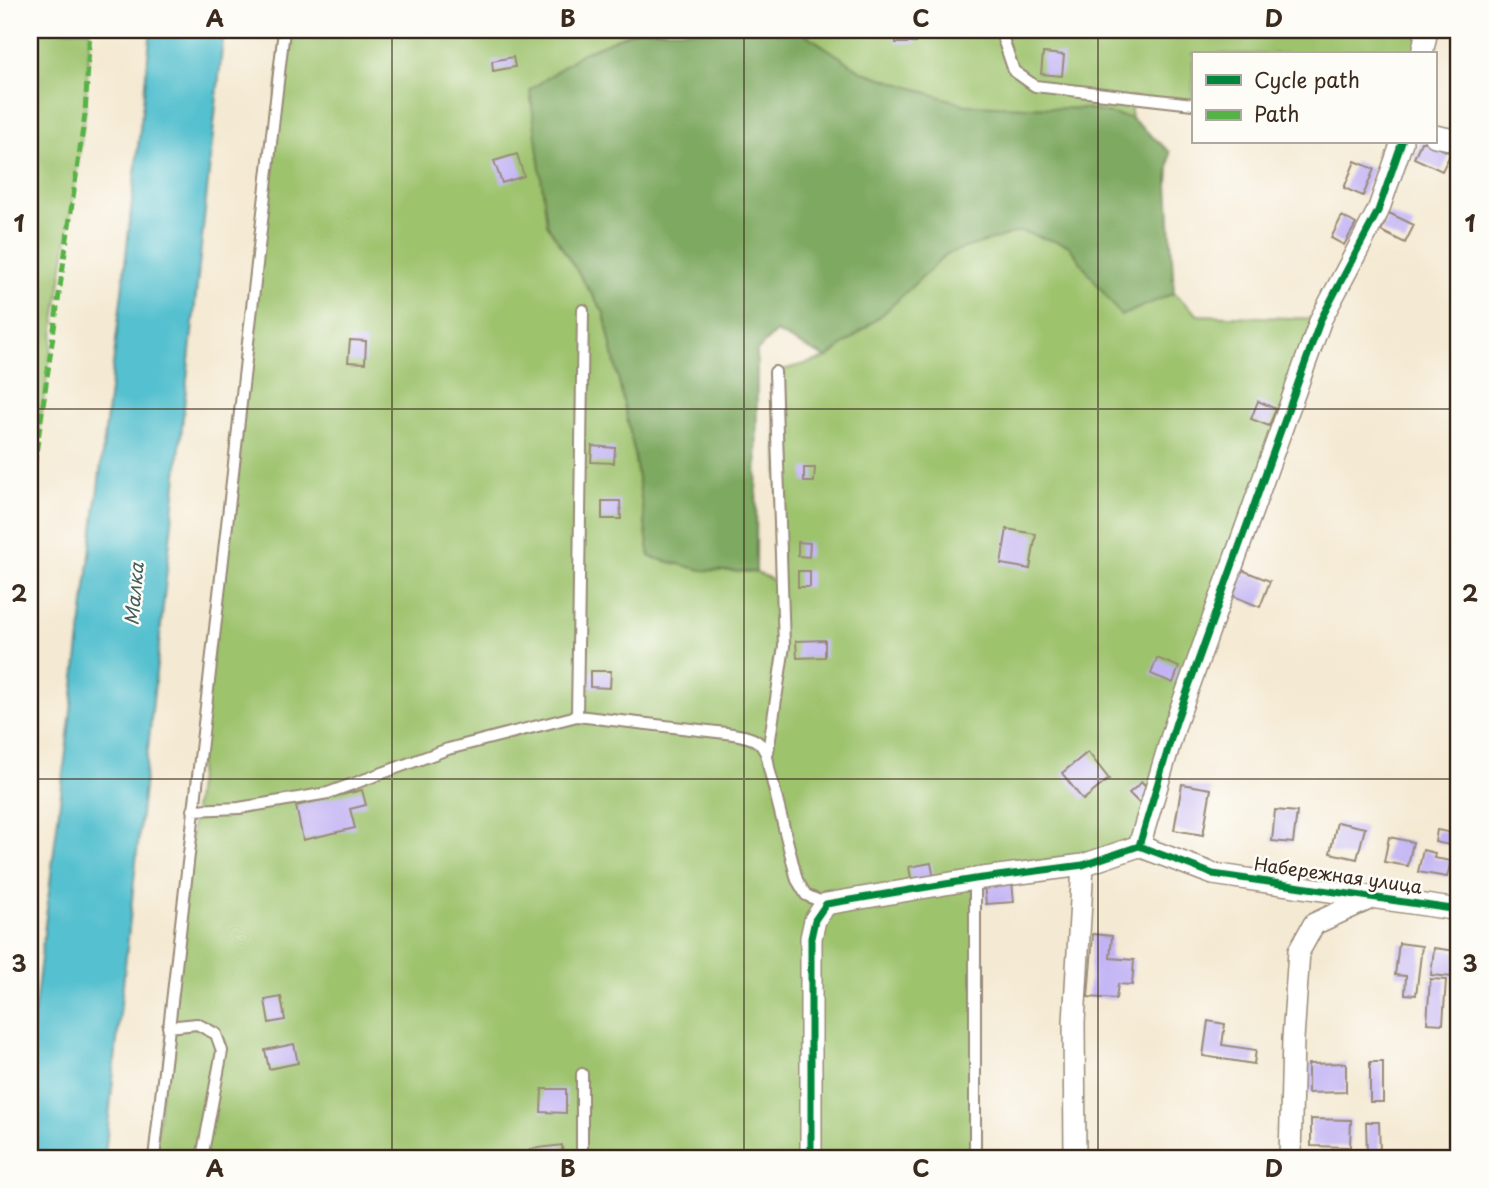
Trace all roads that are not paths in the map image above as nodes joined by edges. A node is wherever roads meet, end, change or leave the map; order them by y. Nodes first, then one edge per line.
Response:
1 (284, 30) edge
2 (1000, 30) edge
3 (1427, 30) edge
4 (1422, 52) edge
5 (1192, 104) edge
6 (1436, 136) edge
7 (1459, 141) edge
8 (1401, 144) edge
9 (583, 310) dead end
10 (775, 372) dead end
11 (577, 716) junction
12 (768, 752) junction
13 (192, 810) junction
14 (1139, 846) junction
15 (1083, 865) junction
16 (975, 879) junction
17 (1373, 897) junction
18 (826, 904) junction
19 (1459, 910) edge
20 (168, 1027) junction
21 (582, 1074) dead end
22 (154, 1158) edge
23 (202, 1158) edge
24 (582, 1158) edge
25 (811, 1158) edge
26 (975, 1158) edge
27 (1074, 1158) edge
28 (1290, 1158) edge

1 - 13 lane
2 - 5 lane
3 - 4 street
6 - 7 street
8 - 14 street
9 - 11 lane
10 - 12 lane
11 - 12 lane
11 - 13 lane
12 - 18 lane
13 - 20 lane
14 - 15 street
14 - 17 street, Набережная улица
15 - 16 street
15 - 27 street
16 - 18 street
16 - 26 lane
17 - 19 street, Набережная улица
17 - 28 street
18 - 25 street
20 - 22 lane
20 - 23 lane
21 - 24 lane

